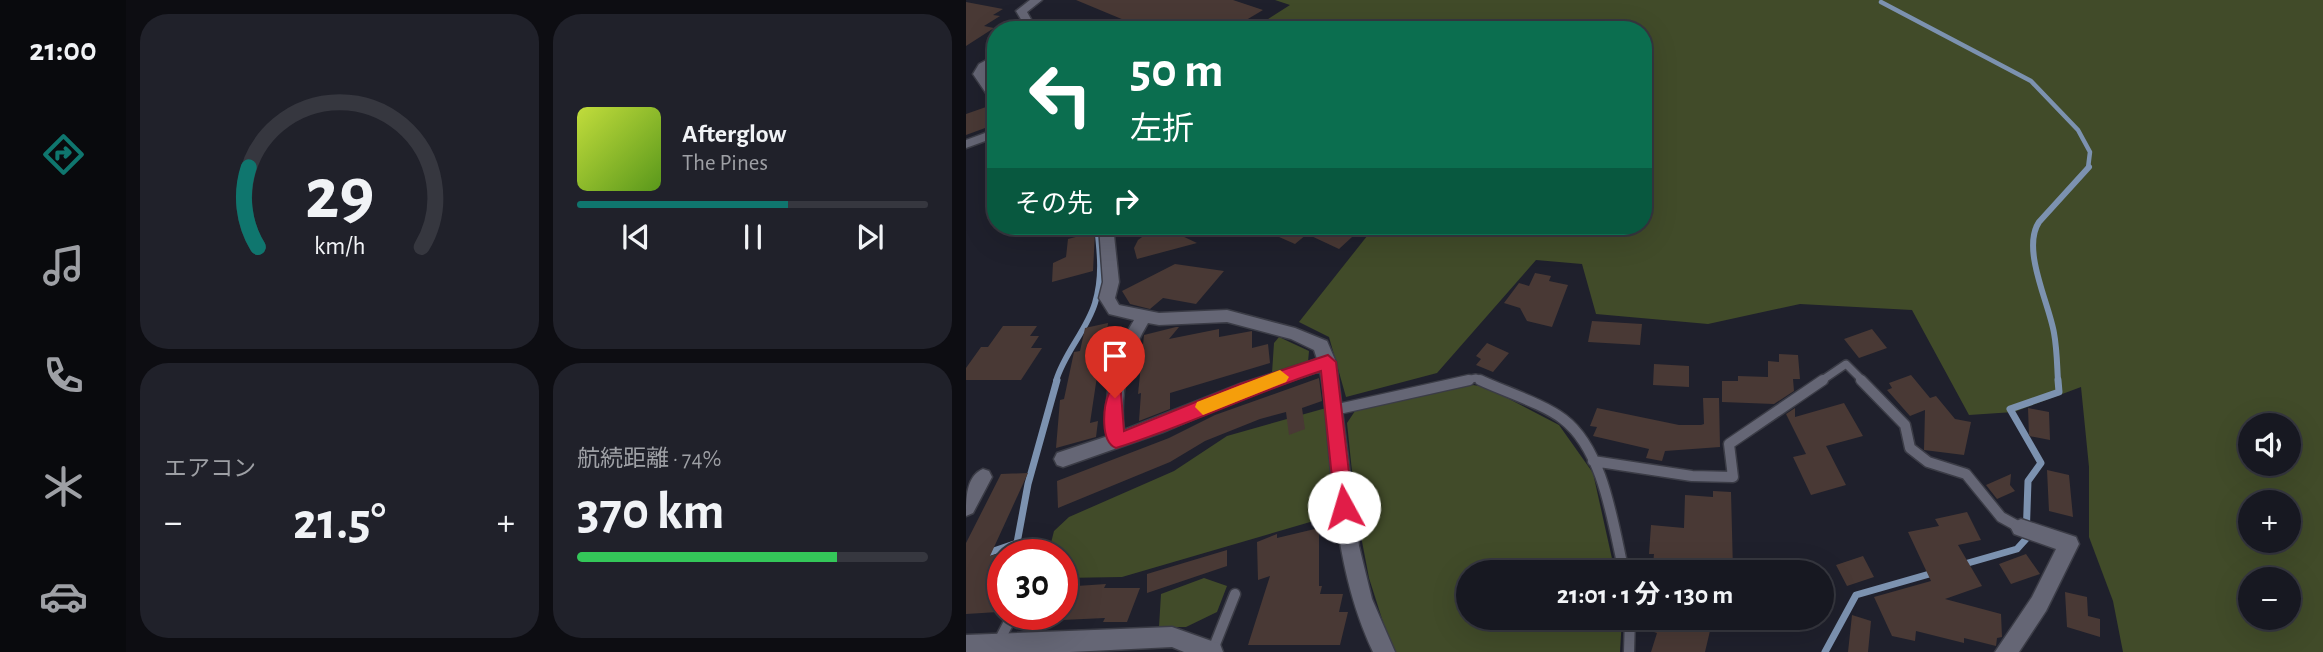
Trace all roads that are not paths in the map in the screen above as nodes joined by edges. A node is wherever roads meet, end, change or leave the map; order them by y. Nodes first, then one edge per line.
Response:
1 (1037, 0) edge
2 (1026, 21) edge
3 (987, 64) edge
4 (987, 86) edge
5 (987, 136) edge
6 (966, 144) edge
7 (1107, 235) edge
8 (1144, 316) junction
9 (1328, 362) junction
10 (1334, 410) junction
11 (1116, 441) junction
12 (1063, 459) dead end
13 (1593, 461) junction
14 (983, 477) dead end
15 (966, 507) edge
16 (2030, 532) joint
17 (1621, 560) edge
18 (1235, 593) dead end
19 (1005, 630) edge
20 (1630, 630) edge
21 (998, 644) junction
22 (966, 646) edge
23 (1212, 652) edge
24 (1384, 652) edge
25 (1629, 652) edge
26 (2006, 652) edge

1 - 2 street
3 - 4 street
5 - 6 street
7 - 8 street
8 - 9 street
8 - 11 street
9 - 10 street
9 - 11 street
10 - 13 lane
10 - 24 street
11 - 12 street
13 - 16 lane
13 - 17 lane
14 - 15 street
16 - 26 street
18 - 23 lane
19 - 21 lane
20 - 25 lane
21 - 22 street
21 - 23 street

